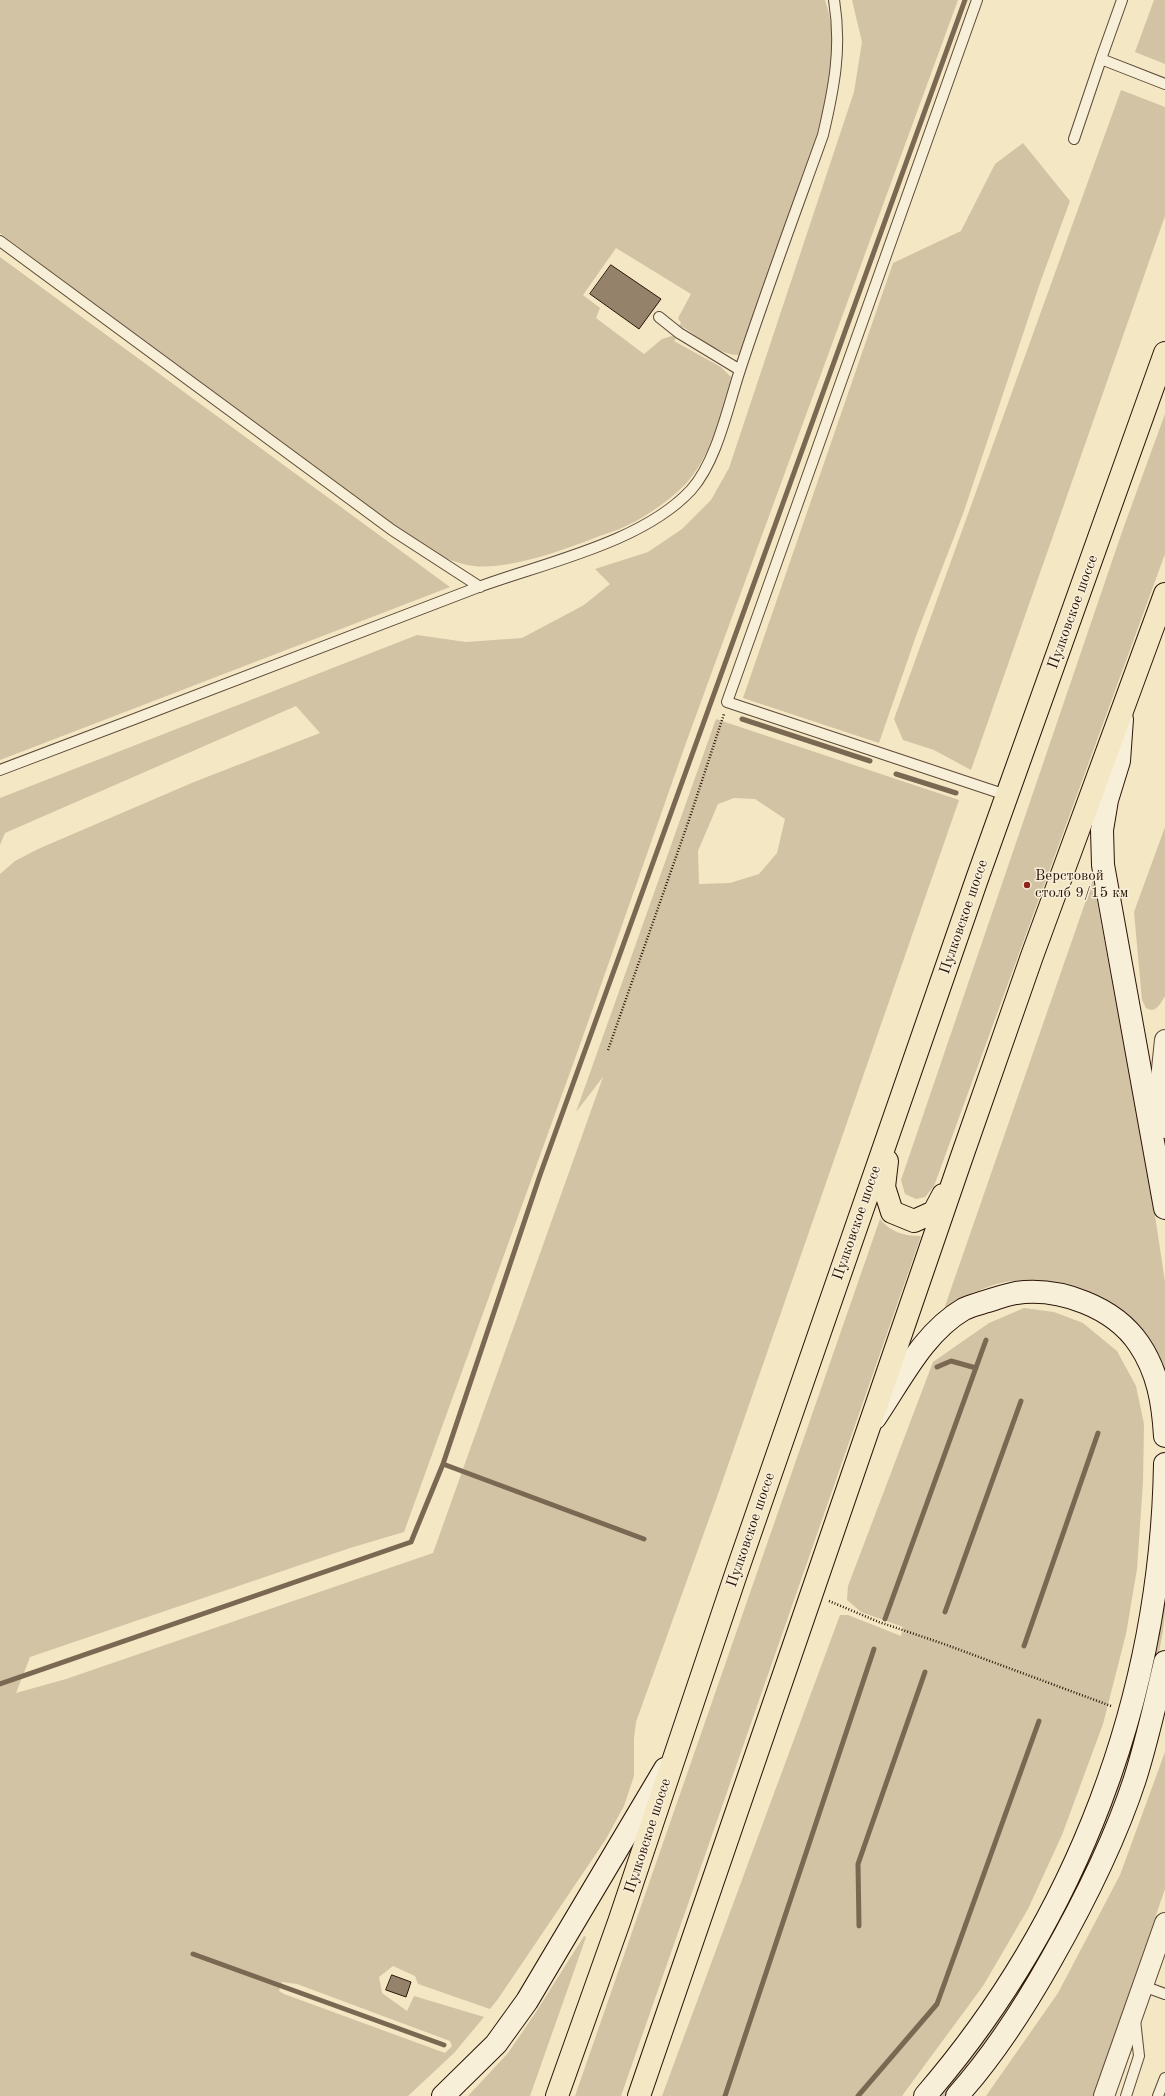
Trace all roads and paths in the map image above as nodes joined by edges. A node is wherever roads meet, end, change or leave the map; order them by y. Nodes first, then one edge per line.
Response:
1 (834, 0) edge
2 (978, 0) edge
3 (1122, 0) edge
4 (1101, 59) junction
5 (1165, 84) edge
6 (1074, 139) dead end
7 (0, 241) edge
8 (659, 317) dead end
9 (1165, 353) edge
10 (740, 370) junction
11 (480, 587) junction
12 (1165, 594) edge
13 (728, 702) junction
14 (1122, 714) junction
15 (0, 770) edge
16 (1006, 795) junction
17 (1165, 1040) edge
18 (608, 1050) dead end
19 (891, 1126) junction
20 (1165, 1128) edge
21 (960, 1162) junction
22 (1165, 1208) edge
23 (868, 1428) junction
24 (1165, 1436) edge
25 (1165, 1464) edge
26 (834, 1604) dead end
27 (1165, 1662) edge
28 (1114, 1706) dead end
29 (676, 1749) junction
30 (1165, 1924) edge
31 (1143, 1986) junction
32 (1165, 1994) edge
33 (1134, 2011) junction
34 (1165, 2078) edge
35 (443, 2096) edge
36 (557, 2096) edge
37 (639, 2096) edge
38 (925, 2096) edge
39 (957, 2096) edge
40 (1104, 2096) edge
41 (1126, 2096) edge
42 (1158, 2096) edge

1 - 10 lane
2 - 13 lane
3 - 4 lane
4 - 5 lane
4 - 6 lane
7 - 11 lane
8 - 10 lane
9 - 16 highway, Пулковское шоссе
10 - 11 lane
11 - 15 lane
12 - 14 highway
13 - 16 lane
13 - 18 path
14 - 21 highway
14 - 22 main road
16 - 19 highway, Пулковское шоссе
17 - 20 street
19 - 21 highway
19 - 29 highway, Пулковское шоссе
21 - 23 highway
23 - 24 main road
23 - 37 highway
25 - 38 main road
26 - 28 path
27 - 39 main road
29 - 35 main road
29 - 36 highway, Пулковское шоссе
30 - 31 street
31 - 32 lane
31 - 33 street
33 - 40 street
33 - 41 lane
34 - 42 lane

